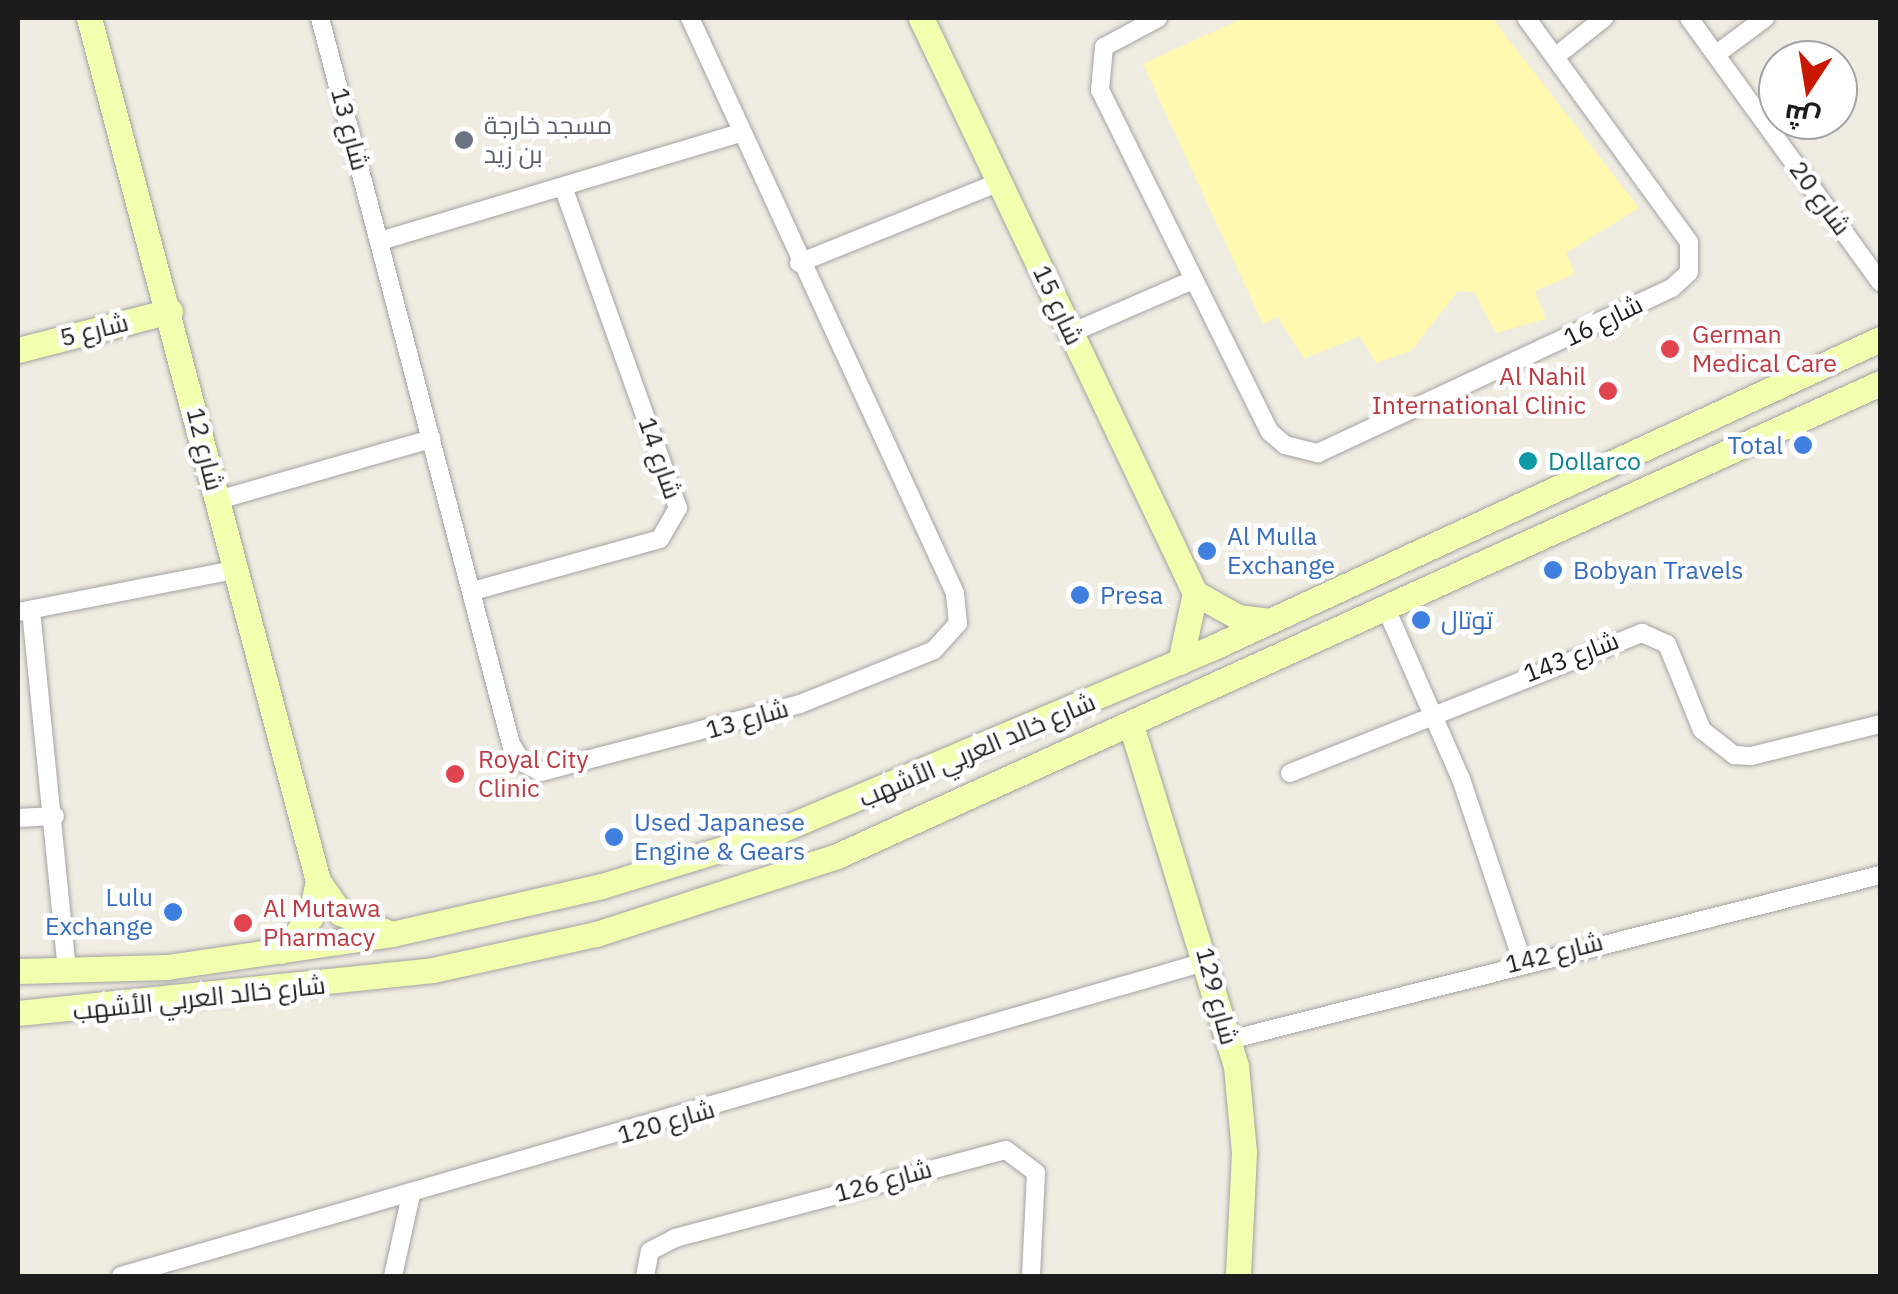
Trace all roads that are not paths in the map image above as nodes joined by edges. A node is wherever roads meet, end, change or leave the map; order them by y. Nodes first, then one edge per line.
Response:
1 (89, 18) edge
2 (320, 18) edge
3 (690, 18) edge
4 (921, 18) edge
5 (1158, 18) edge
6 (1526, 18) edge
7 (1604, 18) edge
8 (1689, 18) edge
9 (1765, 18) edge
10 (1718, 54) junction
11 (1555, 56) junction
12 (740, 133) junction
13 (1000, 182) junction
14 (564, 190) junction
15 (380, 241) junction
16 (799, 264) junction
17 (1193, 280) junction
18 (1880, 282) edge
19 (170, 311) junction
20 (1072, 333) junction
21 (1880, 339) edge
22 (18, 350) edge
23 (1876, 394) edge
24 (431, 439) junction
25 (218, 500) junction
26 (1521, 506) junction
27 (1470, 530) junction
28 (1535, 542) junction
29 (1484, 564) junction
30 (235, 570) junction
31 (473, 592) junction
32 (1195, 593) junction
33 (1385, 606) junction
34 (24, 611) edge
35 (1272, 621) junction
36 (1180, 662) junction
37 (1433, 711) junction
38 (1880, 724) edge
39 (1131, 725) junction
40 (1290, 774) dead end
41 (55, 816) junction
42 (823, 816) junction
43 (18, 818) edge
44 (772, 834) junction
45 (843, 854) junction
46 (792, 870) junction
47 (1880, 874) edge
48 (318, 882) junction
49 (392, 934) junction
50 (281, 950) junction
51 (1522, 960) junction
52 (1208, 961) junction
53 (67, 970) junction
54 (18, 971) edge
55 (18, 1013) edge
56 (1229, 1040) junction
57 (411, 1195) junction
58 (185, 1267) edge
59 (121, 1276) edge
60 (393, 1276) edge
61 (645, 1276) edge
62 (1031, 1276) edge
63 (1238, 1276) edge

1 - 19 main road, شارع 12
2 - 15 street, شارع 13
3 - 12 street
4 - 13 main road, شارع 15
5 - 17 street, شارع 16
6 - 11 street, شارع 16
7 - 11 street
8 - 10 street, شارع 20
9 - 10 street
10 - 18 street, شارع 20
11 - 17 street, شارع 16
12 - 14 street
12 - 16 street, 13 شارع
13 - 16 street
13 - 20 main road, شارع 15
14 - 15 street
14 - 31 street, 14 شارع
15 - 24 street, 13 شارع
16 - 31 street, 13 شارع
17 - 20 street
19 - 22 main road, شارع 5
19 - 25 main road, شارع 12
20 - 32 main road, شارع 15
21 - 26 main road, شارع خالد العربي الأشهب
23 - 28 main road, شارع خالد العربي الأشهب
24 - 25 street
24 - 31 street, 13 شارع
25 - 30 main road, شارع 12
26 - 27 main road, شارع خالد العربي الأشهب
26 - 28 main road
27 - 29 main road
27 - 35 main road, شارع خالد العربي الأشهب
28 - 29 main road, شارع خالد العربي الأشهب
29 - 33 main road, شارع خالد العربي الأشهب
30 - 34 street
30 - 48 main road, شارع 12
32 - 35 main road
32 - 36 main road
33 - 37 street
33 - 39 main road, شارع خالد العربي الأشهب
34 - 41 street
35 - 36 main road, شارع خالد العربي الأشهب
36 - 42 main road, شارع خالد العربي الأشهب
37 - 38 street, شارع 143
37 - 40 street, شارع 143
37 - 51 street
39 - 45 main road, شارع خالد العربي الأشهب
39 - 52 main road, شارع 129
41 - 43 street
41 - 53 street
42 - 44 main road, شارع خالد العربي الأشهب
42 - 45 main road
44 - 46 main road
44 - 49 main road, شارع خالد العربي الأشهب
45 - 46 main road, شارع خالد العربي الأشهب
46 - 55 main road, شارع خالد العربي الأشهب
47 - 51 street, شارع 142
48 - 49 main road, شارع 12
48 - 50 main road
49 - 50 main road, شارع خالد العربي الأشهب
50 - 53 main road, شارع خالد العربي الأشهب
51 - 56 street, شارع 142
52 - 56 main road, شارع 129
52 - 57 street, شارع 120
53 - 54 main road, شارع خالد العربي الأشهب
56 - 63 main road, شارع 129
57 - 58 street, شارع 120
57 - 60 street
58 - 59 street, شارع 120
61 - 62 street, شارع 126

